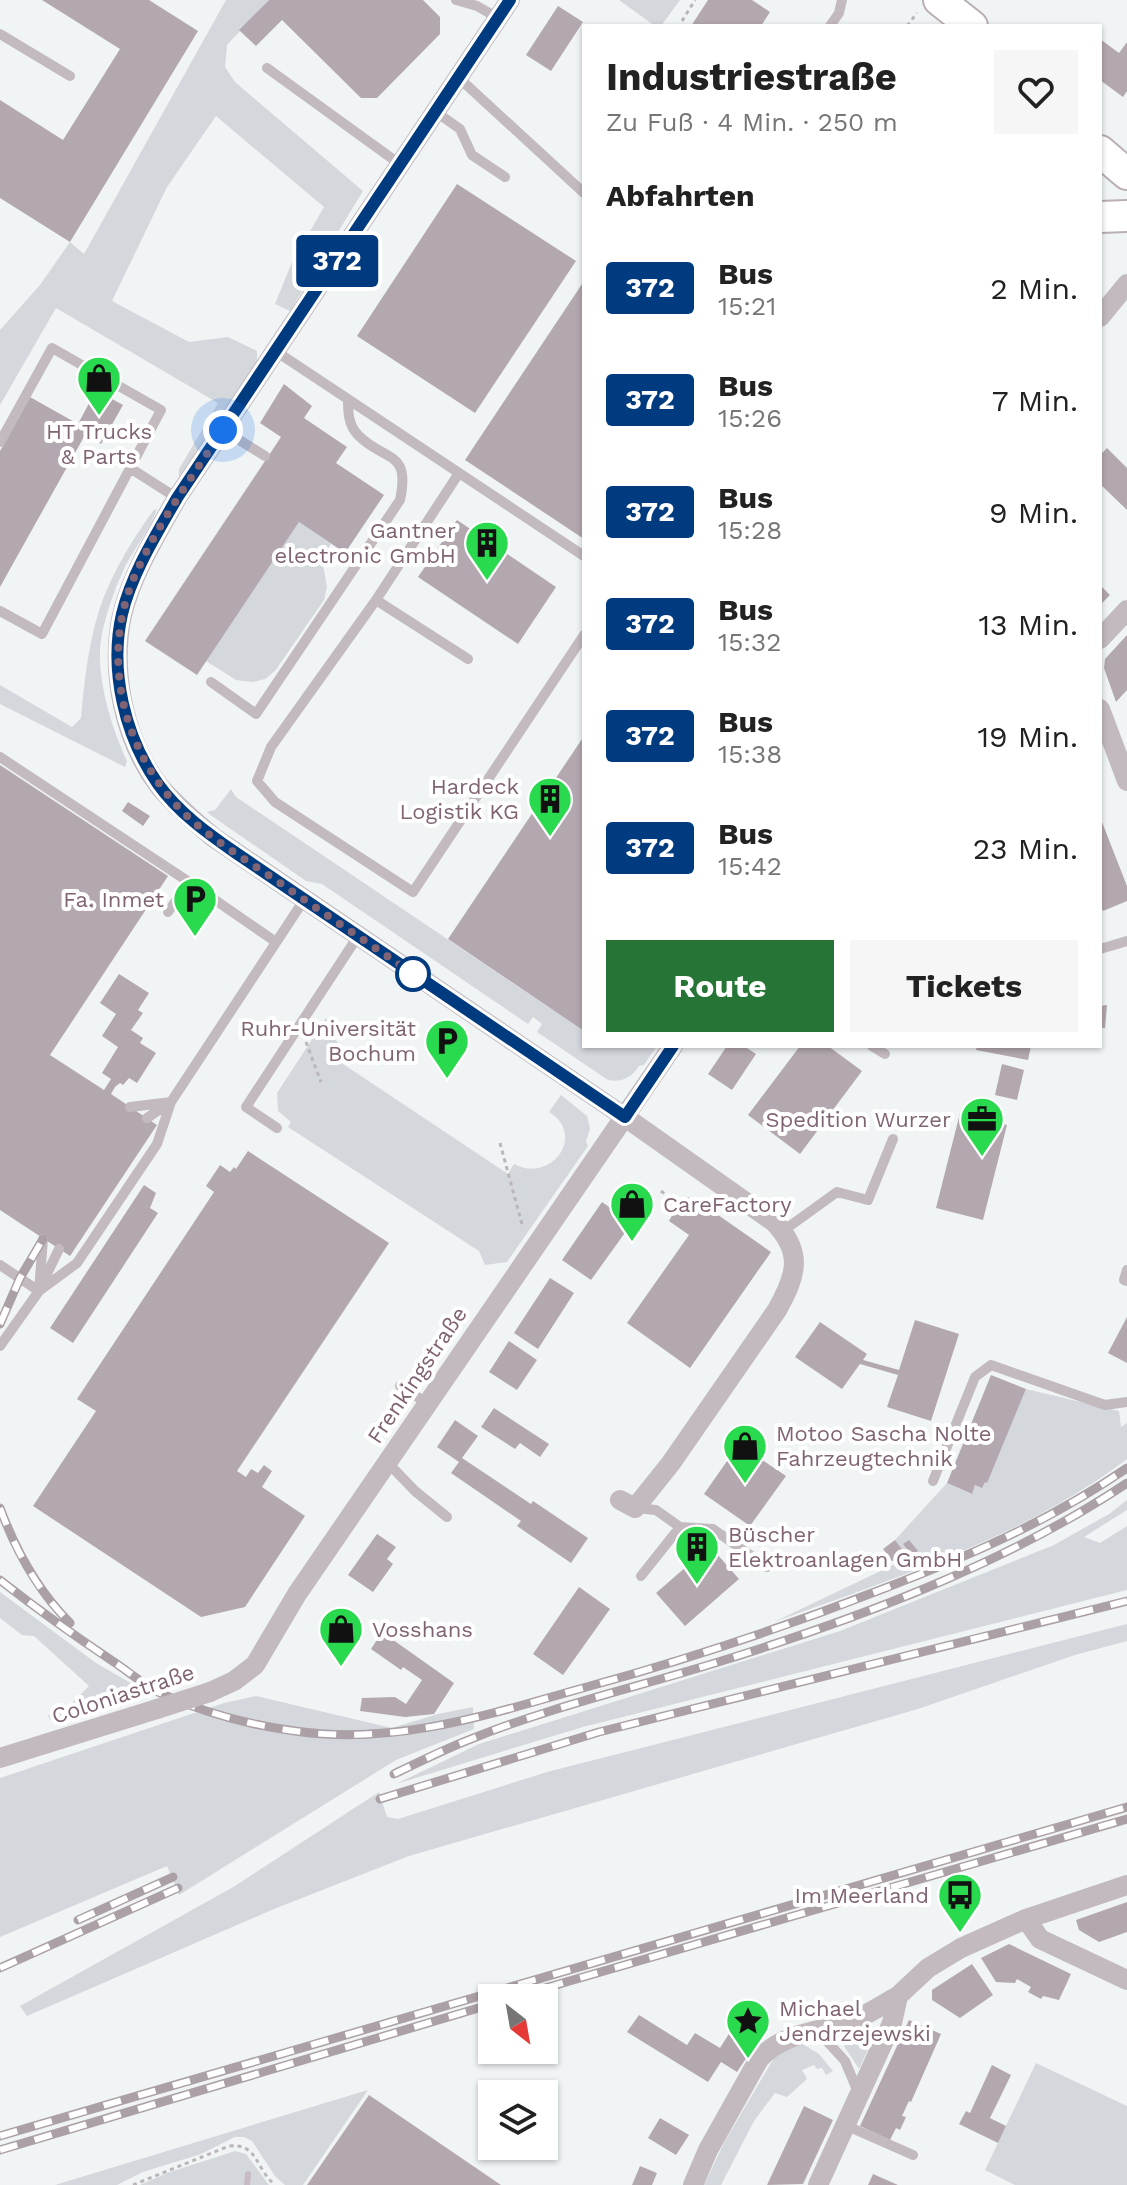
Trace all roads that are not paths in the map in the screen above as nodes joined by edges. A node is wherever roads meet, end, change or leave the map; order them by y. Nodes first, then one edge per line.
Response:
1 (456, 0) edge
2 (510, 0) edge
3 (842, 0) edge
4 (939, 0) edge
5 (479, 3) edge
6 (498, 18) junction
7 (831, 24) edge
8 (969, 24) edge
9 (0, 34) edge
10 (267, 68) dead end
11 (70, 76) dead end
12 (459, 78) junction
13 (436, 112) junction
14 (1102, 153) edge
15 (401, 165) junction
16 (1127, 174) edge
17 (505, 177) dead end
18 (582, 191) edge
19 (1127, 216) edge
20 (1102, 217) edge
21 (1127, 237) edge
22 (1102, 238) edge
23 (1127, 284) edge
24 (1102, 315) edge
25 (277, 352) junction
26 (348, 399) junction
27 (223, 430) junction
28 (0, 442) edge
29 (265, 456) dead end
30 (130, 468) junction
31 (459, 473) junction
32 (177, 498) junction
33 (582, 555) edge
34 (376, 600) junction
35 (1127, 610) edge
36 (0, 611) edge
37 (1102, 637) edge
38 (582, 638) edge
39 (468, 659) dead end
40 (211, 682) dead end
41 (1102, 714) edge
42 (0, 757) edge
43 (1127, 781) edge
44 (189, 882) junction
45 (304, 900) junction
46 (168, 912) dead end
47 (358, 936) junction
48 (1127, 941) edge
49 (276, 942) junction
50 (1102, 948) edge
51 (672, 1048) edge
52 (875, 1048) edge
53 (885, 1054) dead end
54 (171, 1102) junction
55 (130, 1107) dead end
56 (625, 1117) junction
57 (147, 1118) dead end
58 (277, 1128) dead end
59 (893, 1139) dead end
60 (783, 1231) junction
61 (43, 1239) dead end
62 (59, 1249) dead end
63 (0, 1265) edge
64 (1127, 1270) edge
65 (1127, 1281) edge
66 (39, 1291) junction
67 (0, 1346) edge
68 (400, 1386) dead end
69 (1127, 1402) edge
70 (427, 1403) junction
71 (387, 1462) junction
72 (933, 1481) dead end
73 (628, 1504) joint
74 (447, 1517) dead end
75 (680, 1527) junction
76 (767, 1567) dead end
77 (641, 1576) dead end
78 (255, 1665) joint
79 (0, 1758) edge
80 (1127, 1885) edge
81 (1026, 1919) junction
82 (1127, 1980) edge
83 (898, 1996) junction
84 (819, 2028) junction
85 (859, 2094) junction
86 (845, 2125) junction
87 (913, 2155) dead end
88 (693, 2185) edge
89 (818, 2185) edge

1 - 5 lane
2 - 6 street
3 - 7 lane
4 - 8 street
5 - 6 lane
6 - 12 street
9 - 11 lane
10 - 15 lane
12 - 13 street
12 - 18 lane
13 - 15 street
13 - 17 lane
14 - 16 street
15 - 25 street
19 - 20 street
21 - 22 street
23 - 24 street
25 - 26 lane
25 - 27 street
26 - 31 lane
26 - 40 lane
27 - 29 lane
27 - 32 street
28 - 30 lane
30 - 32 lane
30 - 36 lane
31 - 33 lane
31 - 34 lane
32 - 45 street
34 - 38 lane
34 - 39 lane
35 - 37 street
41 - 43 street
42 - 44 lane
44 - 46 lane
44 - 49 lane
45 - 47 street
45 - 49 lane
47 - 56 street
47 - 58 lane
48 - 50 lane
49 - 54 lane
51 - 56 street, Frenkingstraße
52 - 53 lane
54 - 55 lane
54 - 57 lane
54 - 66 lane
56 - 60 street
56 - 70 street, Frenkingstraße
59 - 60 lane
60 - 73 street
61 - 66 lane
62 - 66 lane
63 - 66 lane
64 - 65 lane
66 - 67 lane
68 - 70 lane
69 - 72 lane
70 - 71 street, Frenkingstraße
71 - 74 lane
71 - 78 street, Frenkingstraße
73 - 75 lane
75 - 76 lane
75 - 77 lane
78 - 79 street, Coloniastraße, bridge
80 - 81 street
81 - 82 street
81 - 83 street
83 - 84 street
83 - 85 street
84 - 85 lane
84 - 88 street
85 - 86 street
86 - 87 lane
86 - 89 street

